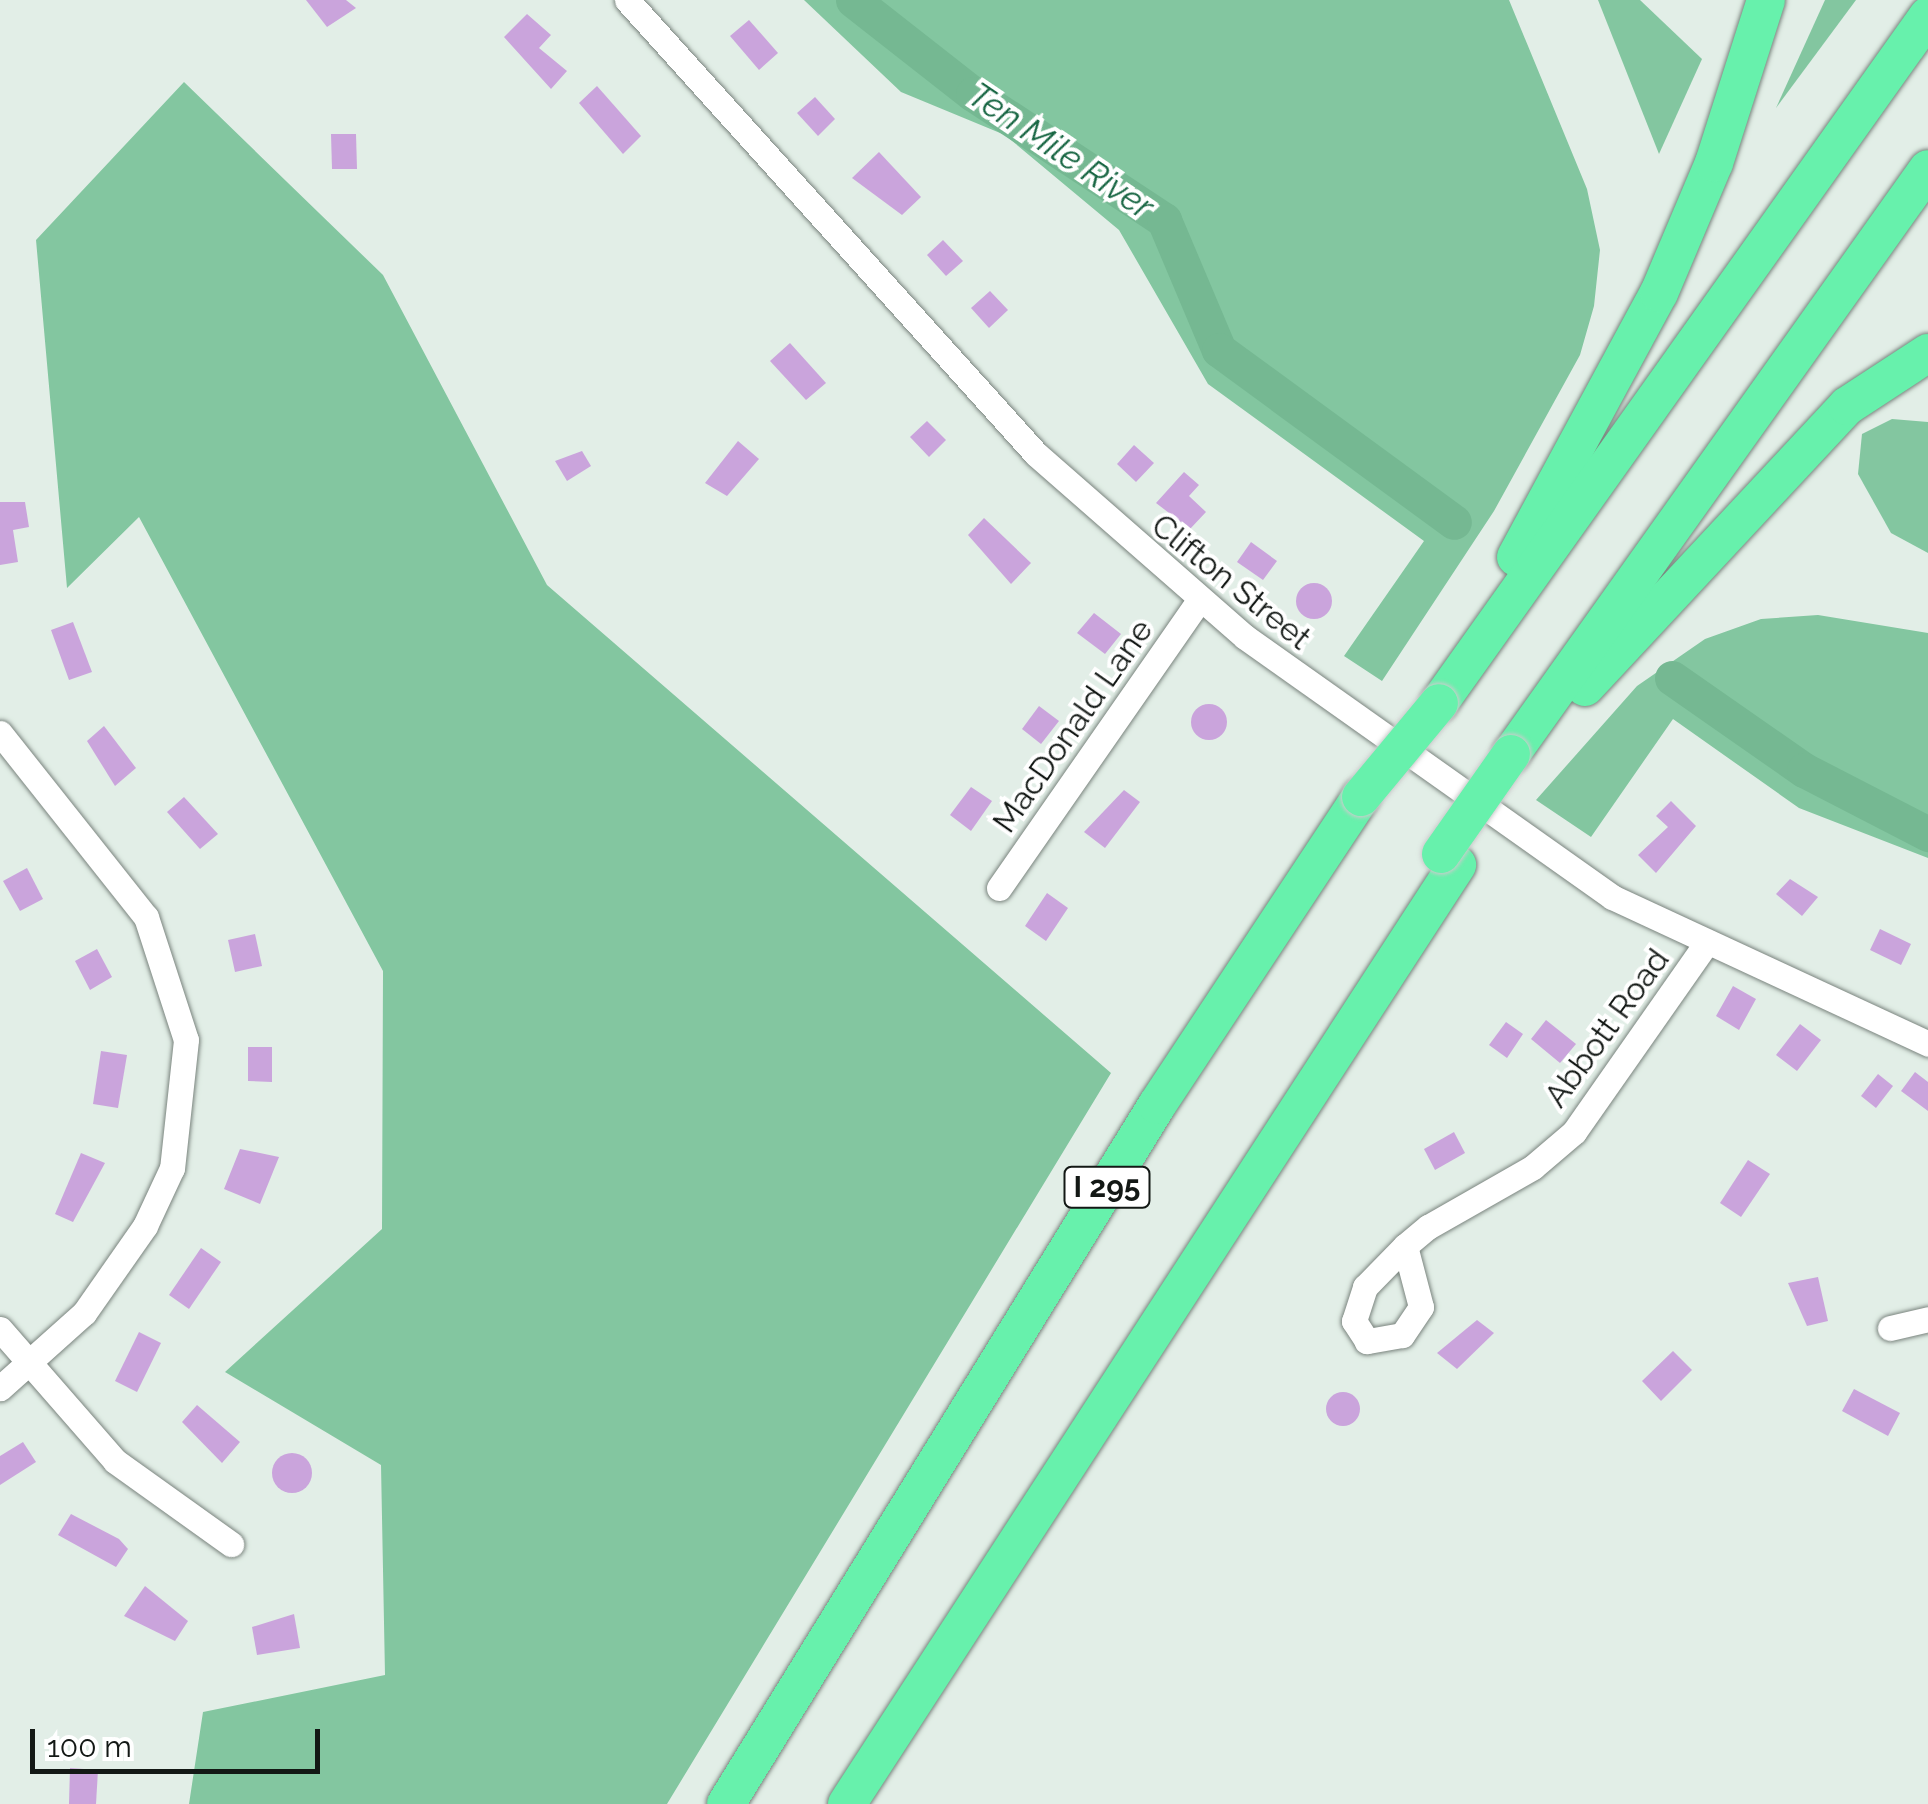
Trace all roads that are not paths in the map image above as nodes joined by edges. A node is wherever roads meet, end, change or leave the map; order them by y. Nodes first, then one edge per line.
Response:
1 (627, 0) edge
2 (1766, 0) edge
3 (1928, 16) edge
4 (1928, 169) edge
5 (1928, 353) edge
6 (1200, 600) junction
7 (1432, 698) junction
8 (0, 734) edge
9 (1519, 760) junction
10 (1000, 888) dead end
11 (1707, 942) junction
12 (1928, 1044) edge
13 (1405, 1246) dead end
14 (1928, 1319) edge
15 (1890, 1328) dead end
16 (0, 1329) edge
17 (28, 1364) junction
18 (0, 1388) edge
19 (231, 1544) dead end
20 (726, 1804) edge
21 (848, 1804) edge

1 - 6 street, Clifton Street
2 - 7 highway
3 - 7 highway
4 - 9 highway
5 - 9 highway
6 - 10 street, MacDonald Lane
6 - 11 street, Clifton Street
7 - 20 highway, I 295, bridge
8 - 17 street
9 - 21 highway
11 - 12 street, Clifton Street
11 - 13 street, Abbott Road
14 - 15 street
16 - 17 street
17 - 18 street
17 - 19 street

